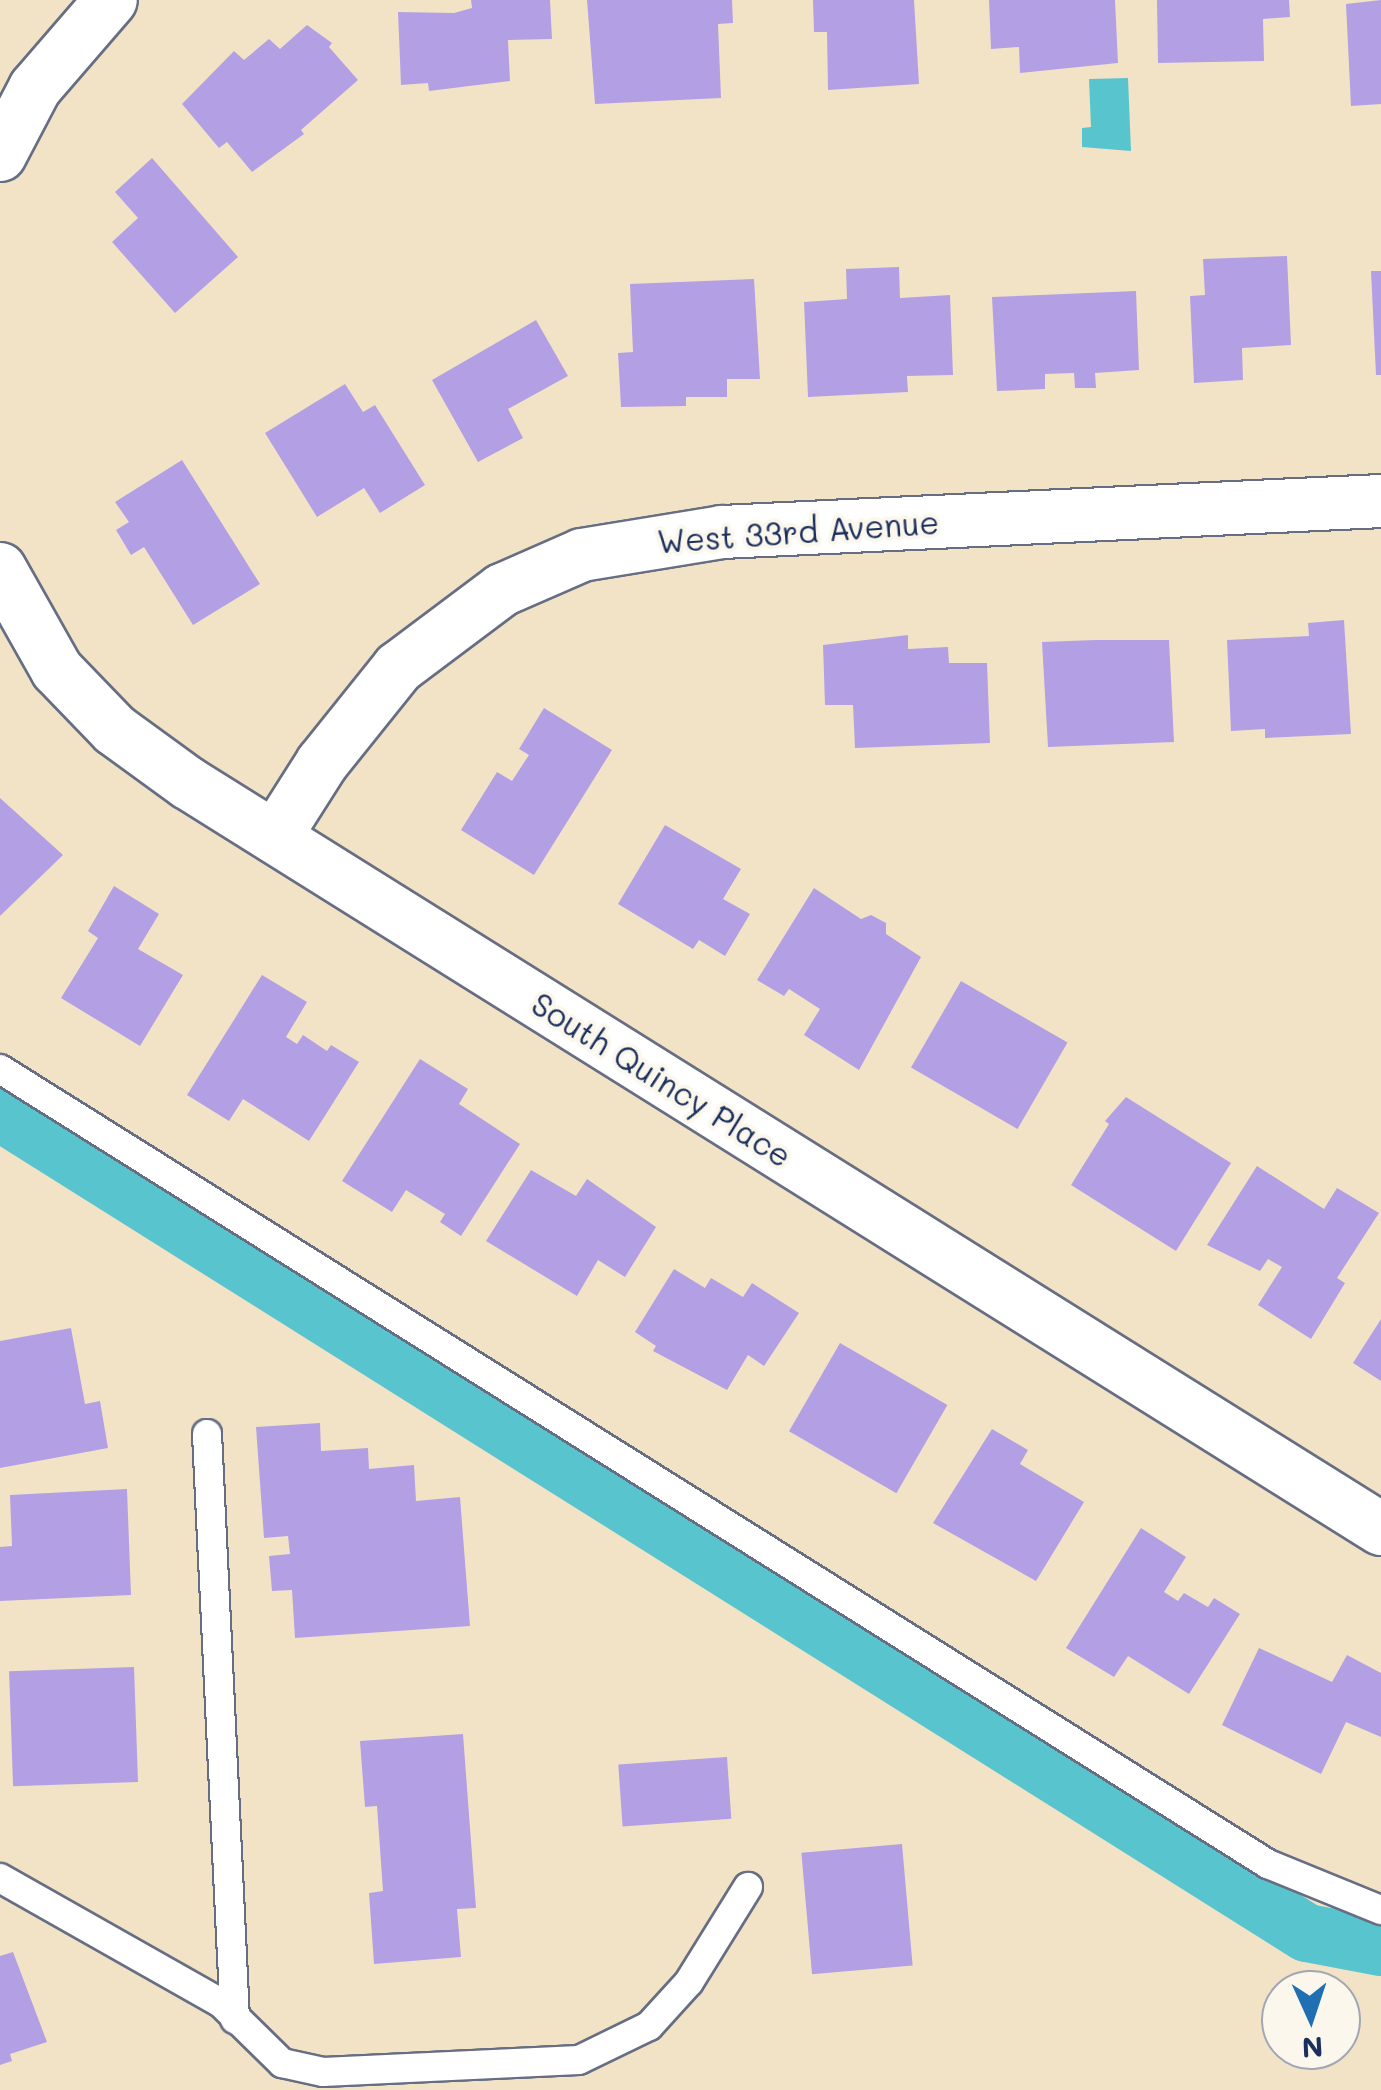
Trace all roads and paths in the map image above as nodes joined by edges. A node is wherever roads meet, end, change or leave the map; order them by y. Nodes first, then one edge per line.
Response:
1 (111, 0) edge
2 (0, 154) edge
3 (1381, 501) edge
4 (0, 569) edge
5 (275, 837) junction
6 (0, 1070) edge
7 (206, 1434) dead end
8 (1381, 1528) edge
9 (0, 1878) edge
10 (748, 1887) dead end
11 (1381, 1910) edge
12 (235, 2018) junction

1 - 2 street
3 - 5 street, West 33rd Avenue
4 - 5 street, South Quincy Place
5 - 8 street, South Quincy Place
6 - 11 lane
7 - 12 lane
9 - 12 lane
10 - 12 lane

